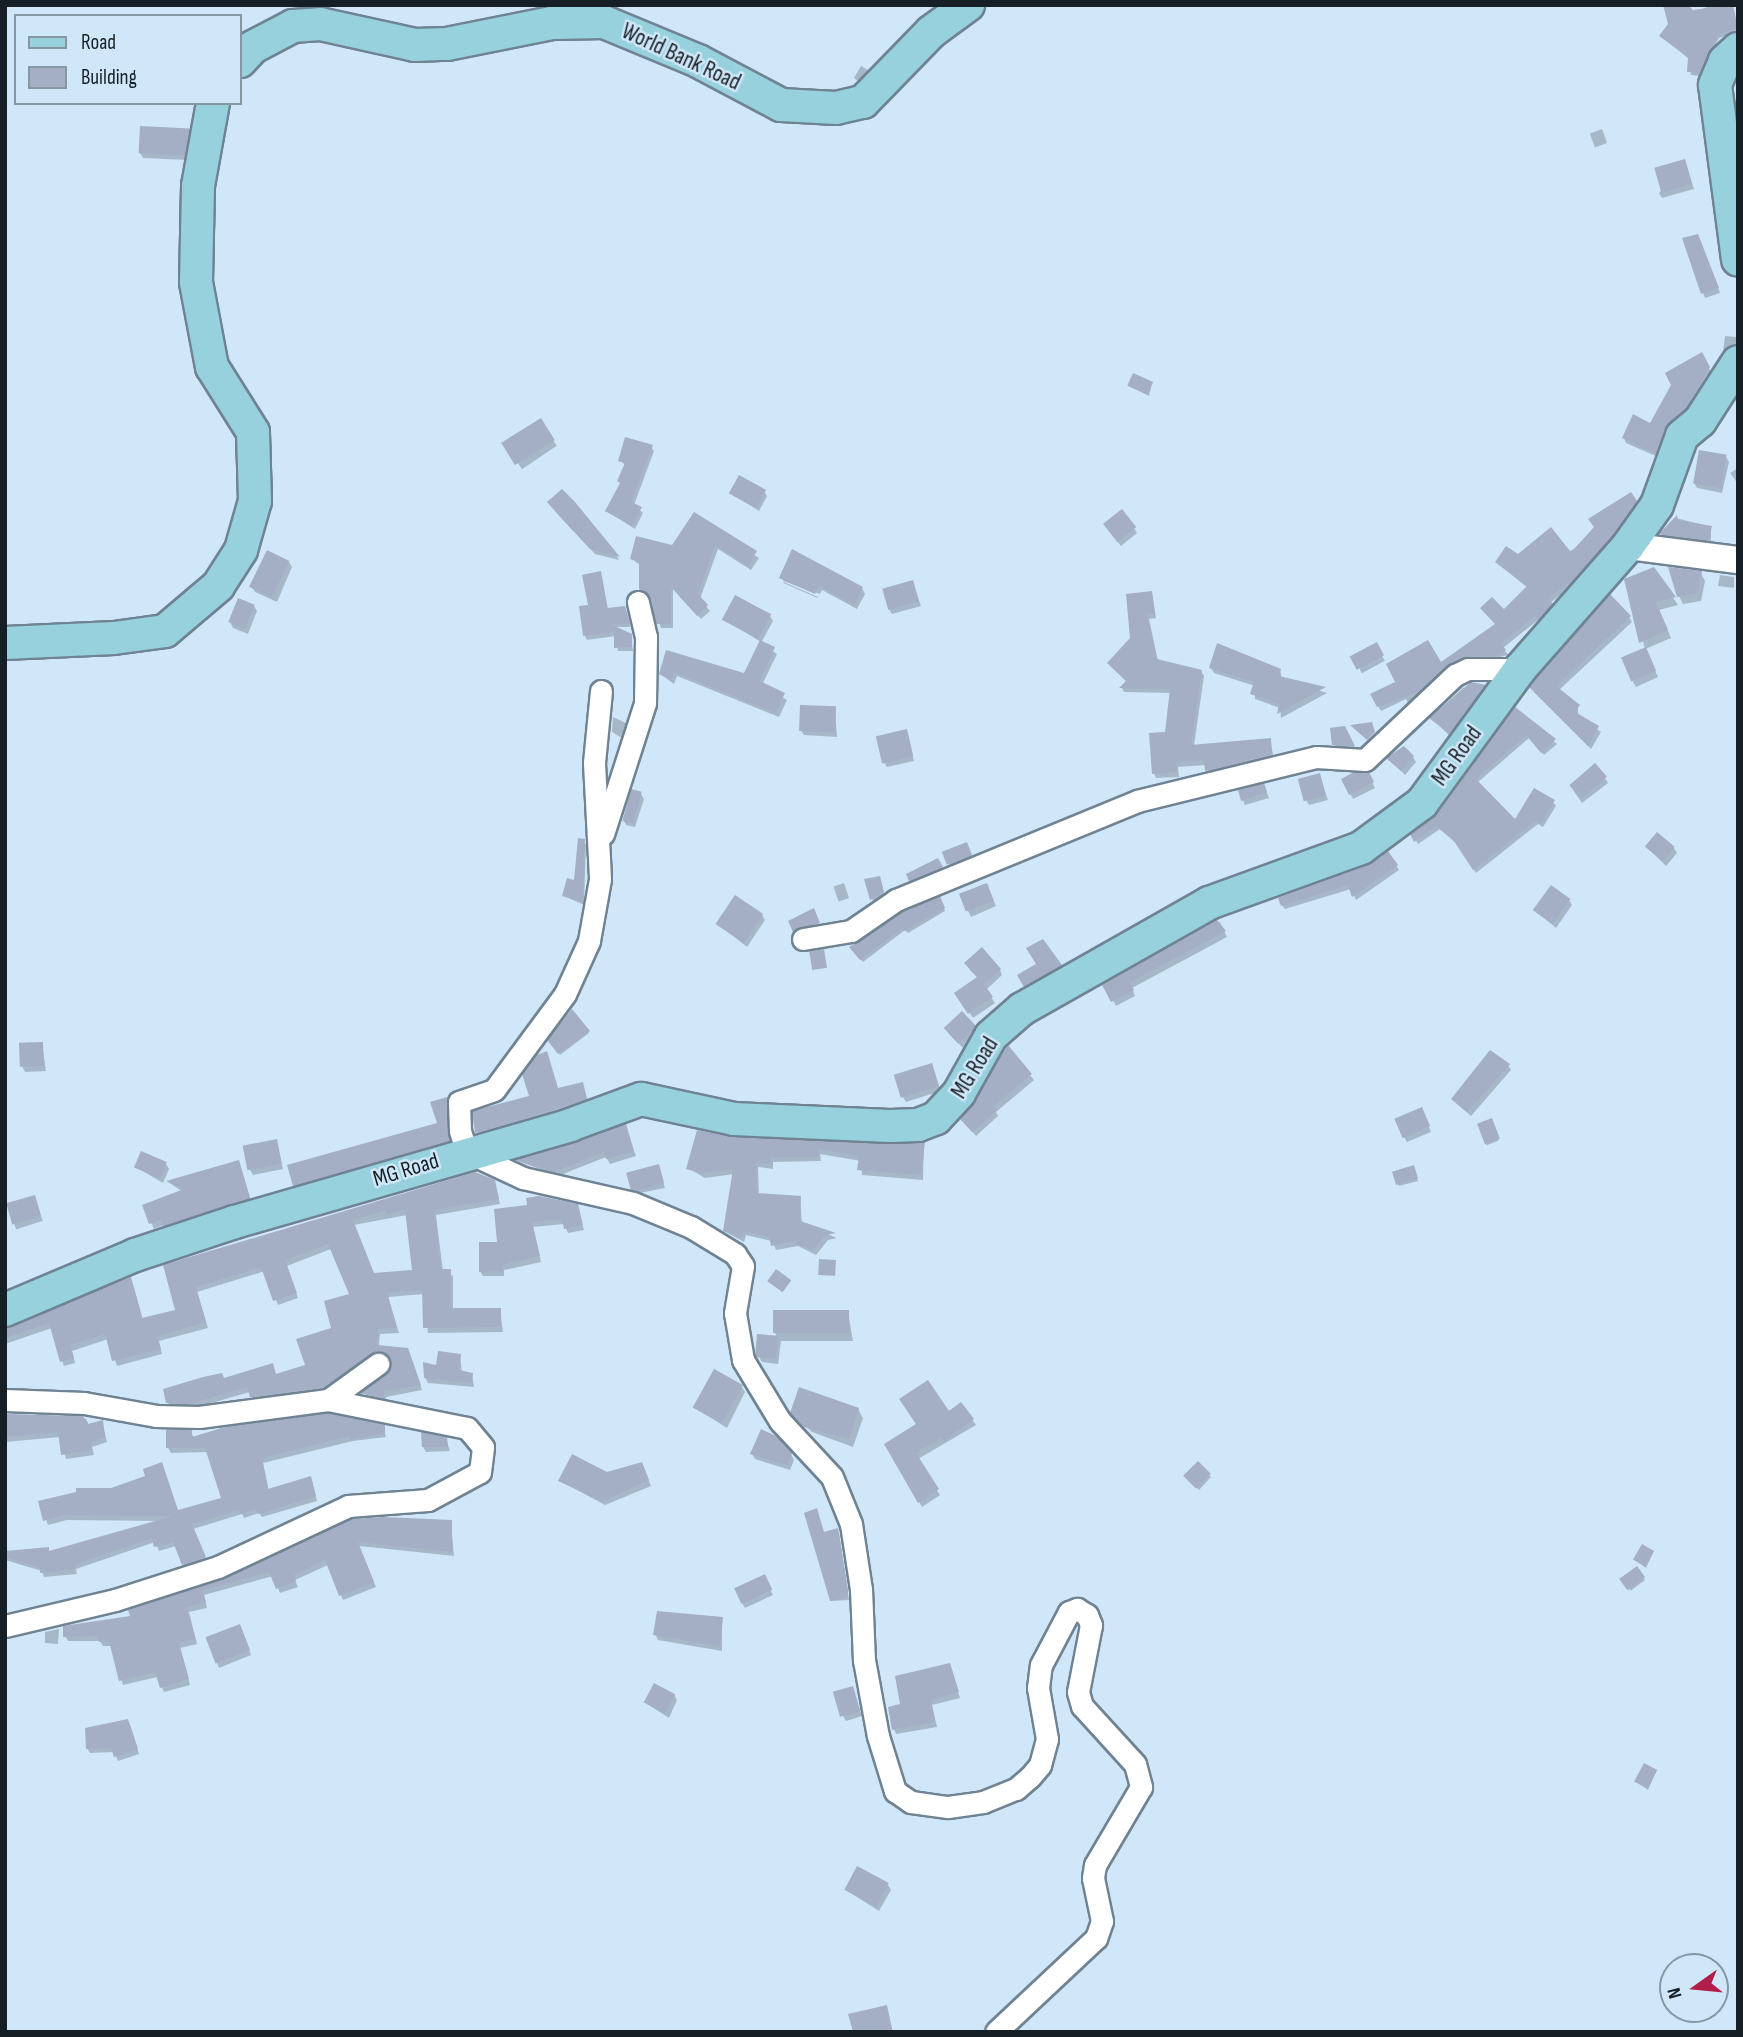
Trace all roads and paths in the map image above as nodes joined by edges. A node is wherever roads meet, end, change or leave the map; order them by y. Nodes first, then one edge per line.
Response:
1 (968, 5) edge
2 (1738, 49) edge
3 (242, 59) edge
4 (214, 105) edge
5 (1738, 259) edge
6 (1738, 362) edge
7 (1628, 546) junction
8 (1735, 562) edge
9 (638, 602) dead end
10 (5, 643) edge
11 (1520, 669) junction
12 (601, 691) dead end
13 (600, 842) junction
14 (803, 939) dead end
15 (467, 1152) junction
16 (5, 1310) edge
17 (378, 1364) dead end
18 (5, 1399) edge
19 (327, 1400) junction
20 (5, 1626) edge
21 (996, 2032) edge

1 - 3 main road, World Bank Road
2 - 5 main road
4 - 10 main road
6 - 7 main road, MG Road
7 - 8 street
7 - 11 main road, MG Road
9 - 13 street
11 - 14 street
11 - 15 main road, MG Road
12 - 13 street
13 - 15 street
15 - 16 main road, MG Road
15 - 21 street
17 - 19 street
18 - 19 street
19 - 20 street

